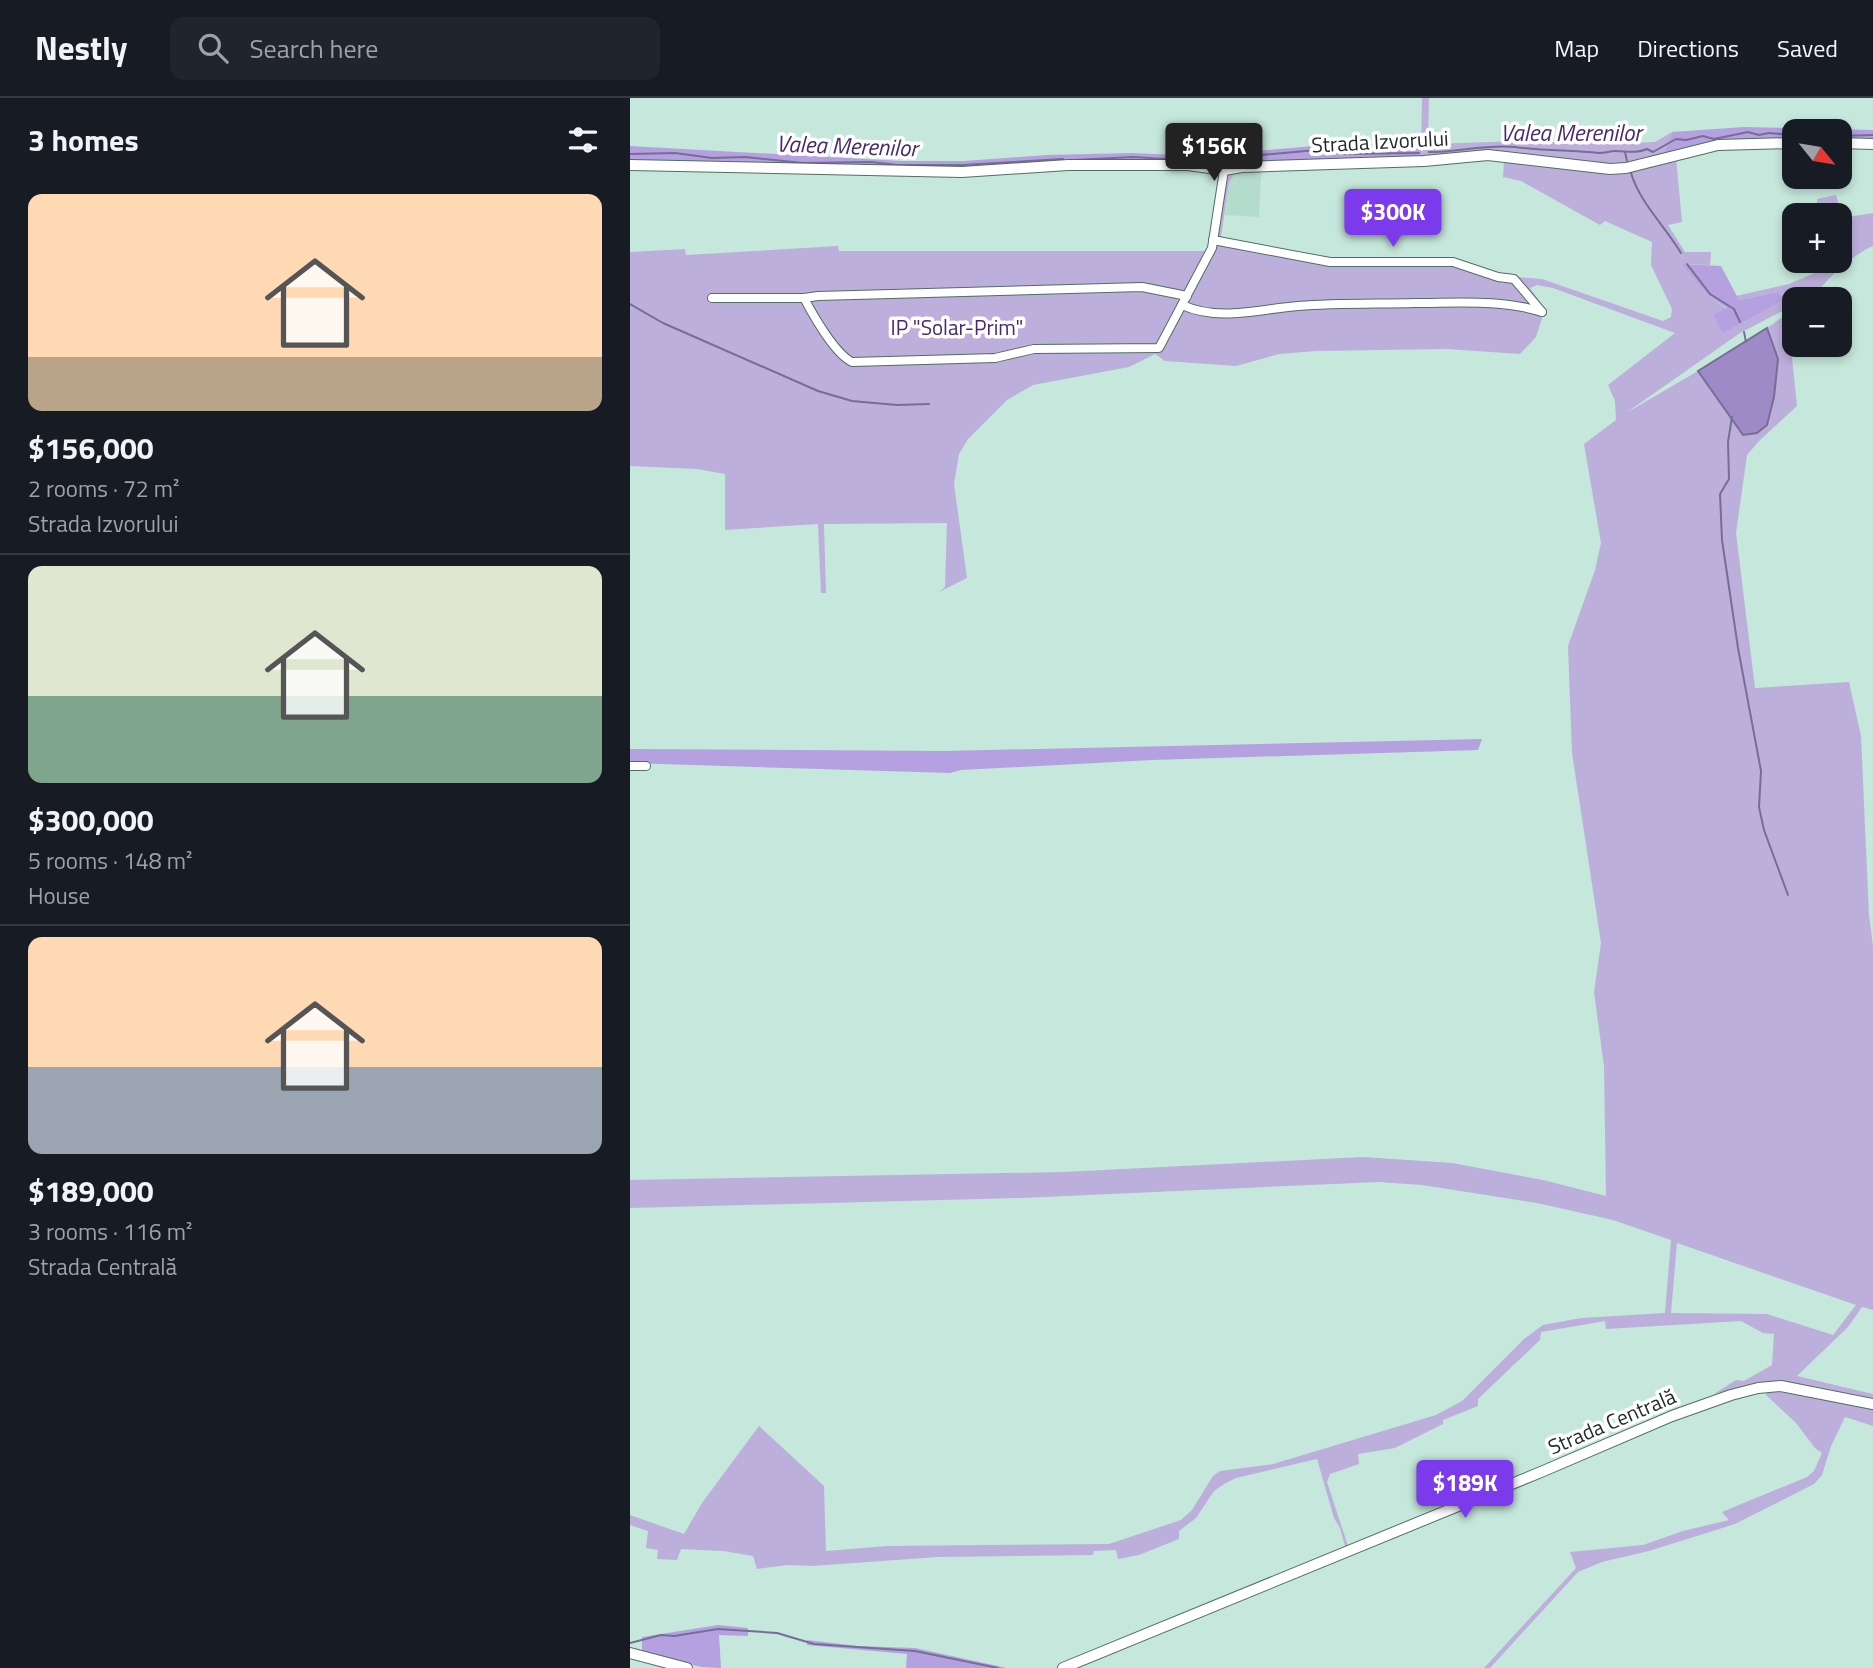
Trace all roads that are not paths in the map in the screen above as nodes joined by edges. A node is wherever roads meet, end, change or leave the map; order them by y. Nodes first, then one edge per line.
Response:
1 (1782, 143) edge
2 (1852, 143) edge
3 (1873, 144) edge
4 (630, 165) edge
5 (1224, 170) junction
6 (1213, 240) junction
7 (1186, 296) junction
8 (712, 298) dead end
9 (804, 298) junction
10 (1182, 305) junction
11 (630, 766) edge
12 (646, 766) dead end
13 (1873, 1404) edge
14 (630, 1653) edge
15 (687, 1668) edge
16 (1063, 1668) edge

1 - 5 street, Strada Izvorului
2 - 3 street
4 - 5 street, Strada Izvorului
5 - 6 street
6 - 7 street
6 - 10 street
7 - 9 street
7 - 10 street
8 - 9 street
9 - 10 street
11 - 12 street
13 - 16 street, Strada Centrală
14 - 15 street

